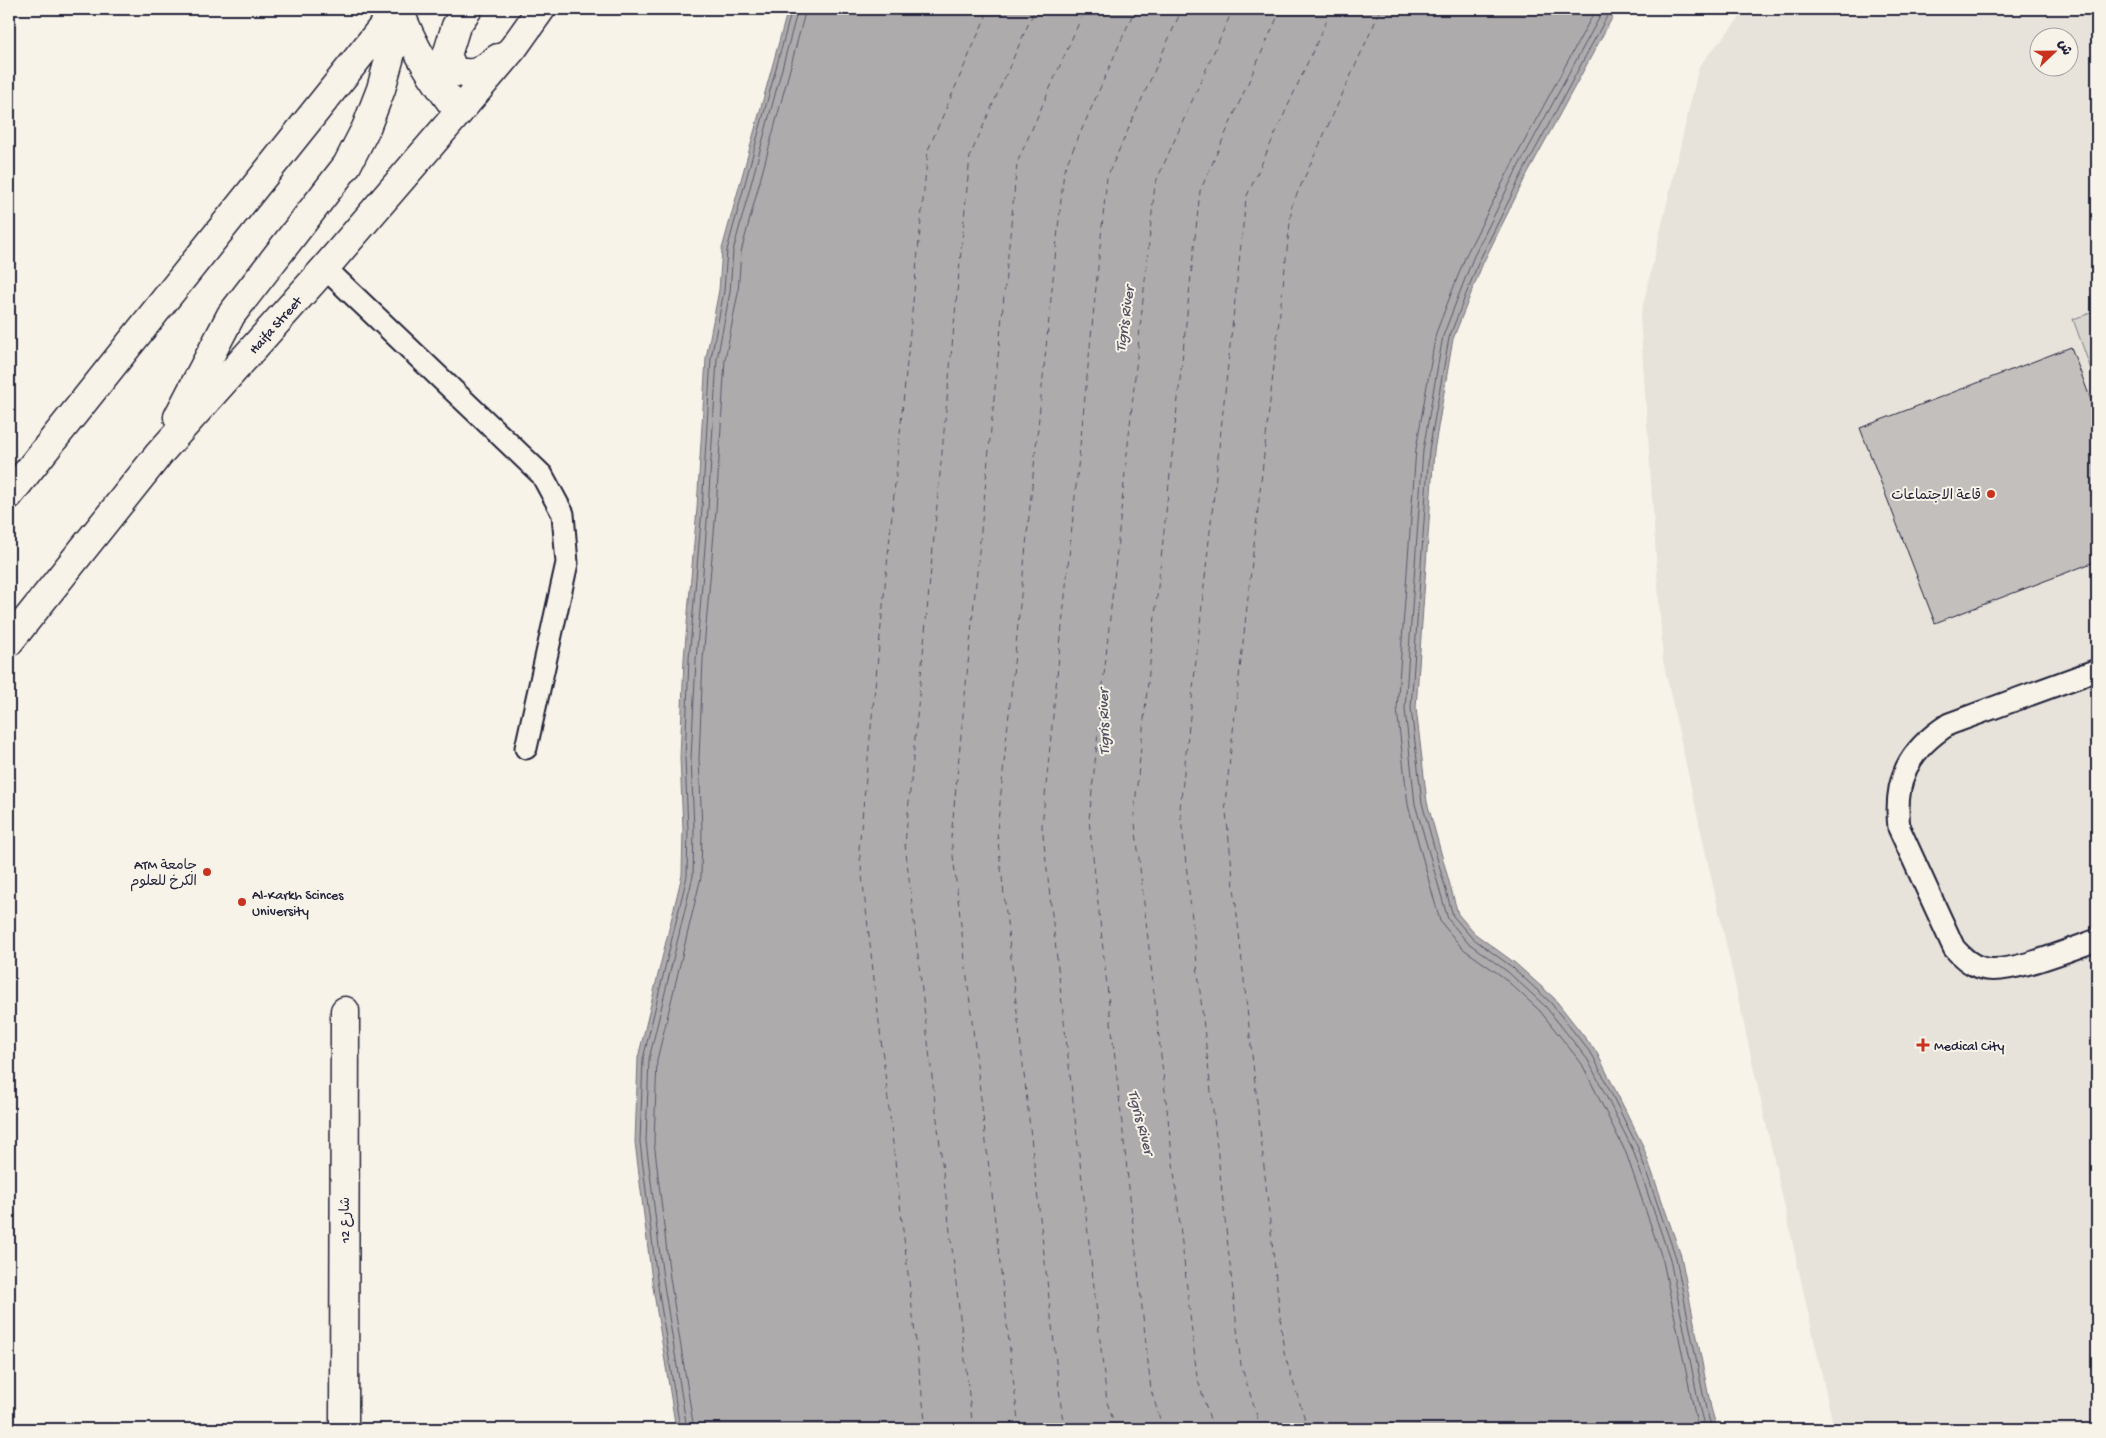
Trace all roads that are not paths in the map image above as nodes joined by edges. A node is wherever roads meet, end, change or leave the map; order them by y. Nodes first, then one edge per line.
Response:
1 (398, 9) edge
2 (468, 9) edge
3 (540, 9) edge
4 (514, 47) junction
5 (459, 112) junction
6 (325, 268) junction
7 (159, 454) junction
8 (9, 494) edge
9 (9, 642) edge
10 (2097, 670) edge
11 (526, 748) dead end
12 (2097, 940) edge
13 (345, 1011) dead end
14 (344, 1429) edge

1 - 5 main road
1 - 7 main road
1 - 8 main road
2 - 4 main road
3 - 4 main road, Haifa Street
4 - 5 main road, Haifa Street
5 - 6 main road, Haifa Street
6 - 7 main road, Haifa Street
6 - 11 lane
7 - 9 main road, Haifa Street
10 - 12 lane
13 - 14 main road, شارع 12

